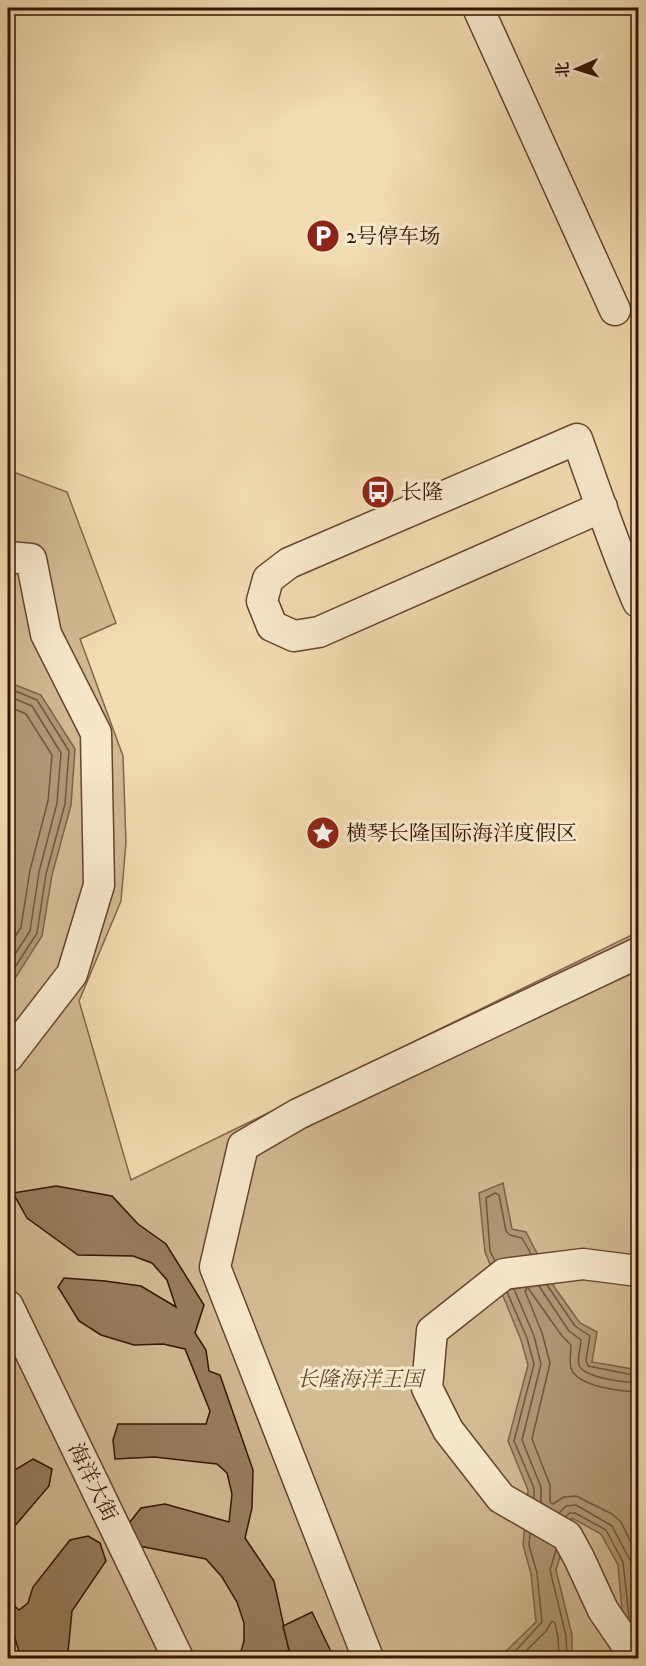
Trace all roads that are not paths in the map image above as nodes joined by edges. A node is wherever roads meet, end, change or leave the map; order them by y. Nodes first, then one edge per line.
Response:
1 (478, 8) edge
2 (615, 310) dead end
3 (602, 507) junction
4 (8, 557) edge
5 (639, 602) edge
6 (639, 953) edge
7 (8, 1057) edge
8 (639, 1271) edge
9 (8, 1306) edge
10 (178, 1659) edge
11 (368, 1659) edge
12 (633, 1659) edge

1 - 2 street
3 - 3 street
3 - 5 street
4 - 7 street
6 - 11 street
8 - 12 street
9 - 10 street, 海洋大街

